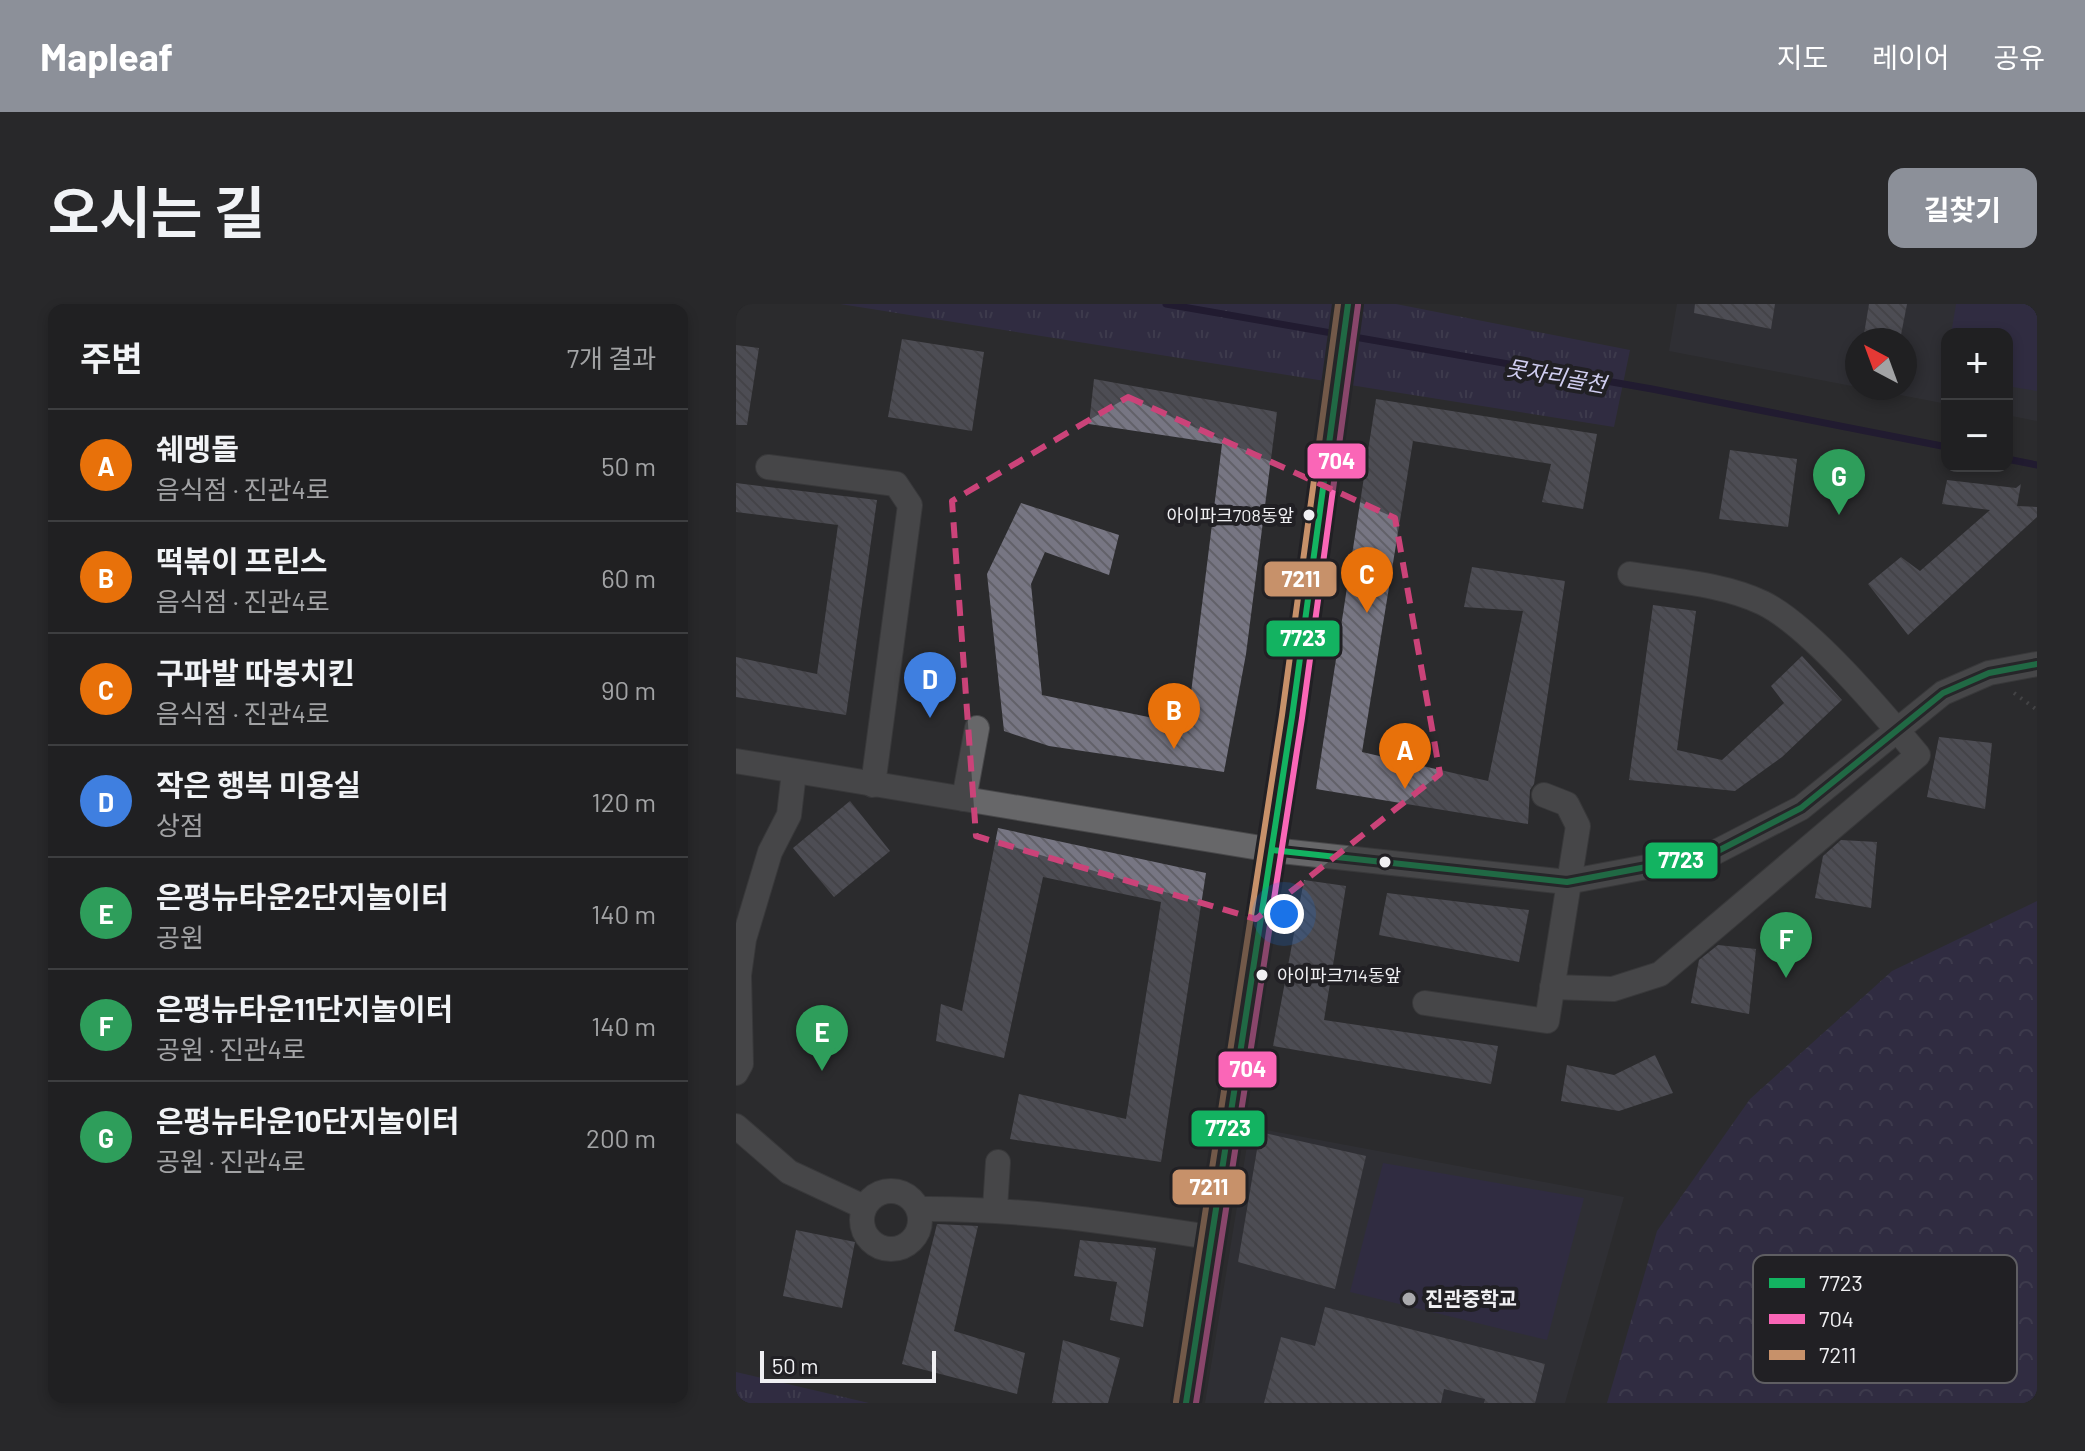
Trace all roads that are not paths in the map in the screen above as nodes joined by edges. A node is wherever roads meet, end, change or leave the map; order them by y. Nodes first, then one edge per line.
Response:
1 (1348, 304) edge
2 (768, 467) dead end
3 (1630, 574) dead end
4 (2037, 664) edge
5 (977, 728) dead end
6 (1896, 728) junction
7 (736, 761) edge
8 (794, 772) junction
9 (873, 785) junction
10 (1544, 795) dead end
11 (964, 799) junction
12 (1272, 850) junction
13 (1567, 882) junction
14 (1552, 987) junction
15 (1425, 1003) dead end
16 (736, 1073) edge
17 (736, 1126) edge
18 (998, 1162) dead end
19 (864, 1207) junction
20 (995, 1208) junction
21 (919, 1209) junction
22 (1210, 1237) junction
23 (1186, 1403) edge

1 - 12 street
2 - 9 street
3 - 6 street
4 - 6 street
5 - 11 street
6 - 13 street
6 - 14 street
7 - 8 street
8 - 9 street
8 - 16 street
9 - 11 street
10 - 13 street
11 - 12 street
12 - 13 street
12 - 22 street
13 - 14 street
14 - 15 street
17 - 19 street
18 - 20 street
19 - 21 street
19 - 21 street
20 - 21 street
20 - 22 street
22 - 23 street

